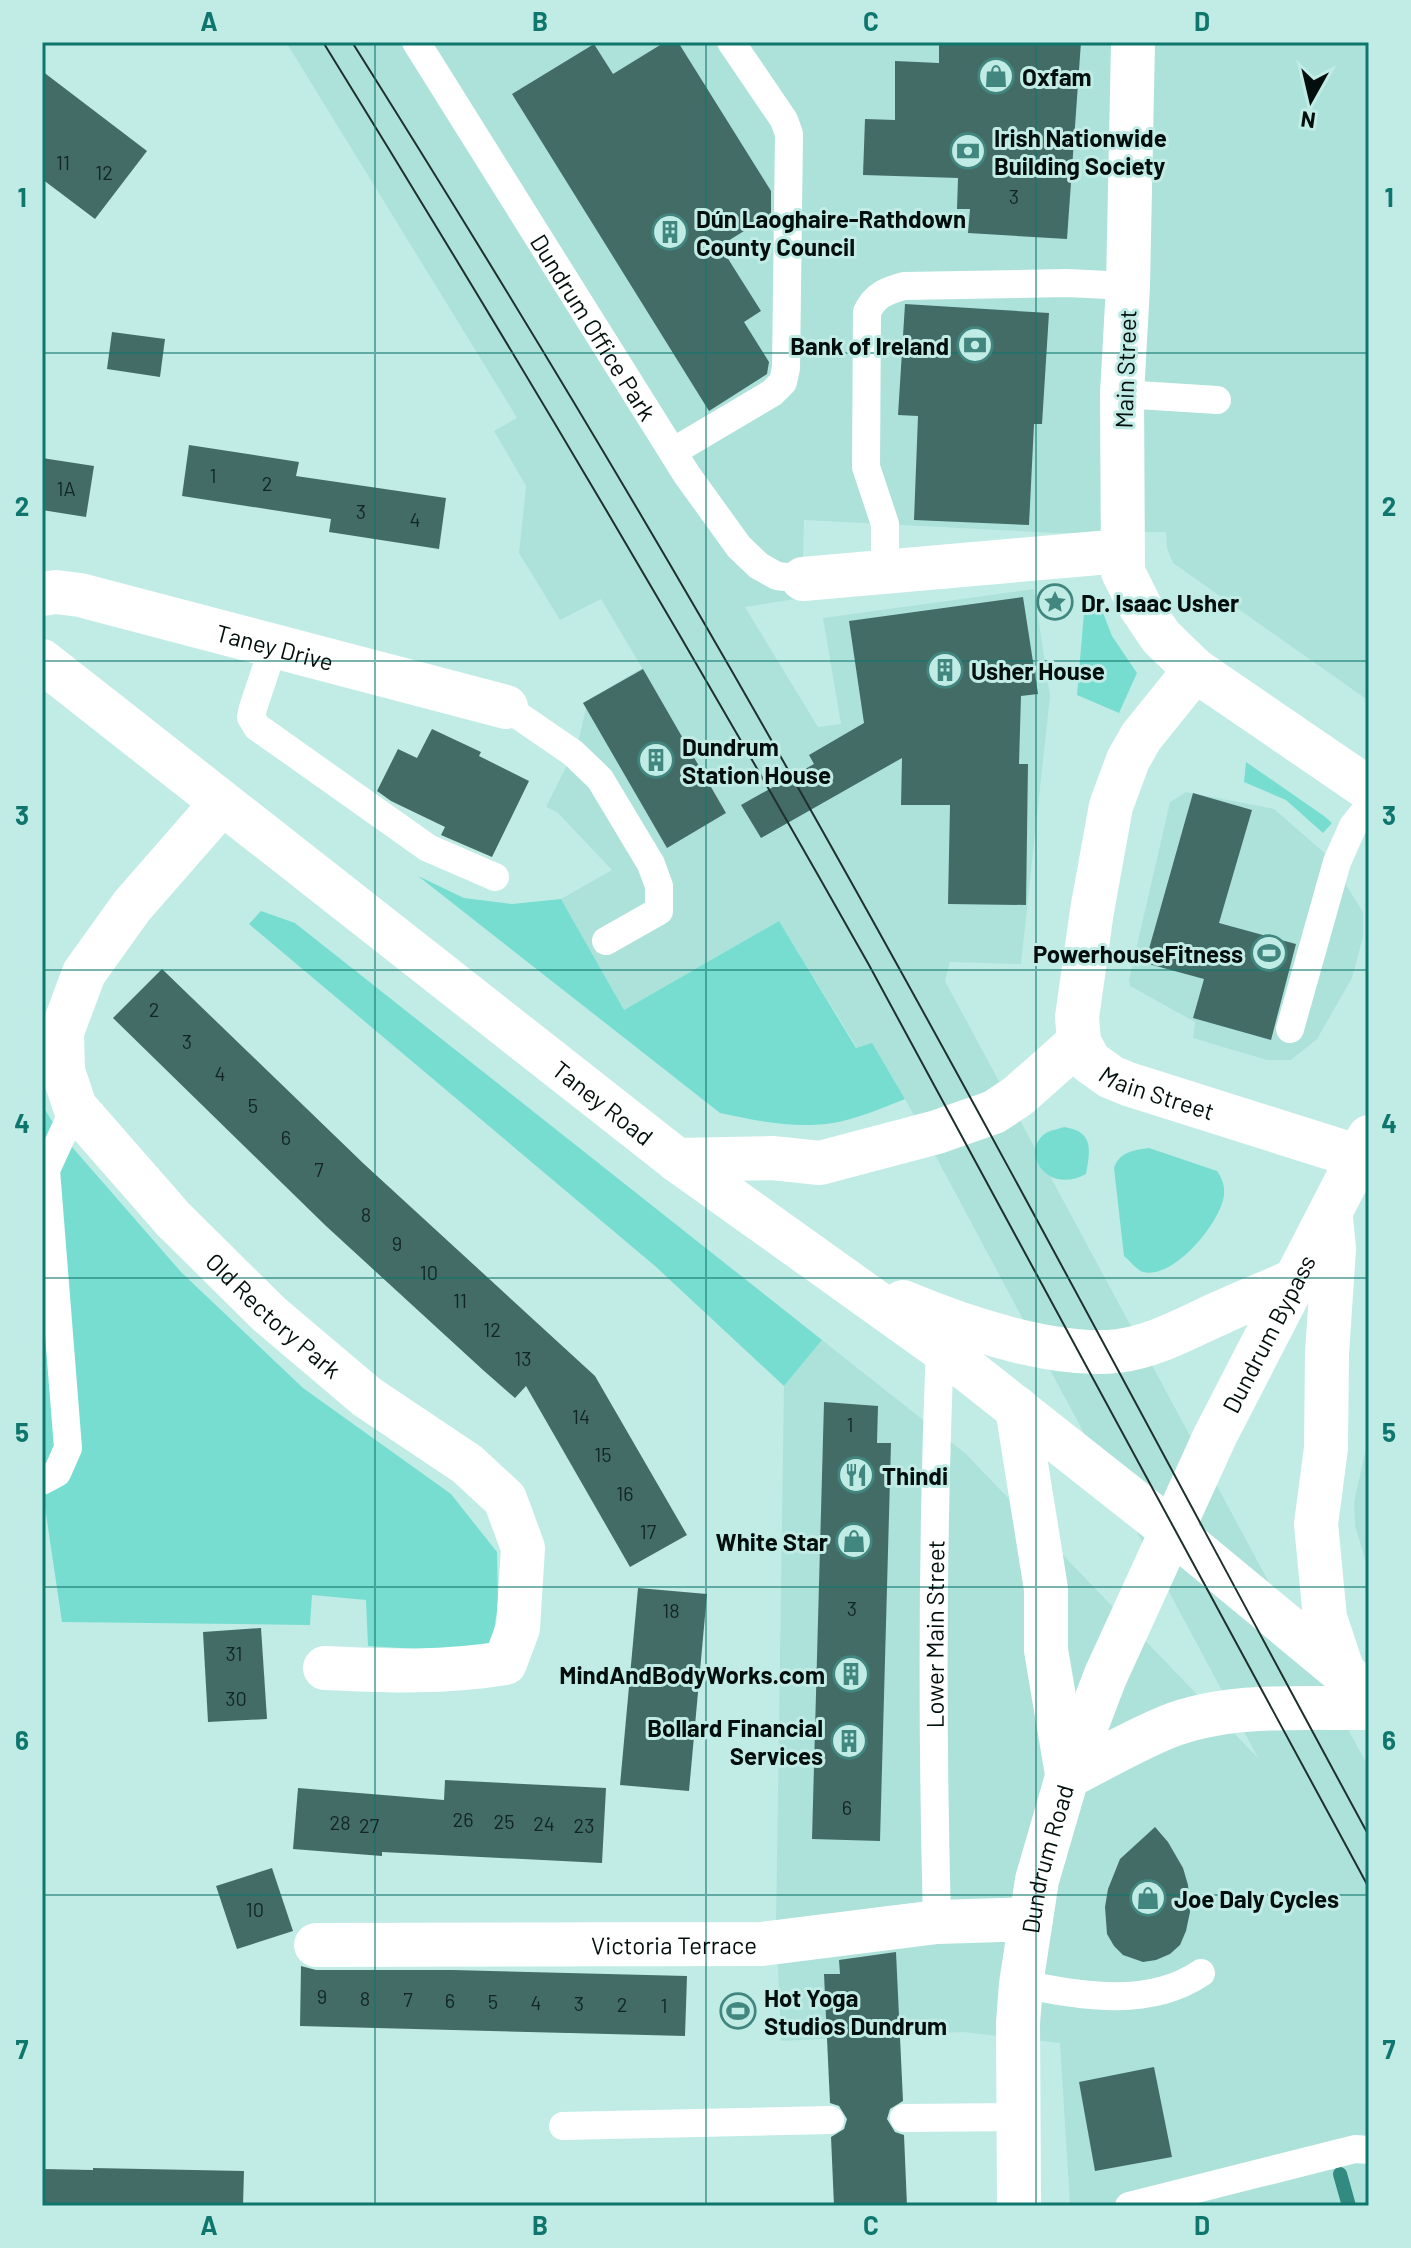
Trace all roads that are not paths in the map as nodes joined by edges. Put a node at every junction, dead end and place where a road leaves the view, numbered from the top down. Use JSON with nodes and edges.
{"nodes":[{"id":1,"x":416,"y":42,"type":"edge"},
{"id":2,"x":731,"y":42,"type":"edge"},
{"id":3,"x":1133,"y":42,"type":"edge"},
{"id":4,"x":1128,"y":286,"type":"junction"},
{"id":5,"x":1122,"y":394,"type":"junction"},
{"id":6,"x":1217,"y":400,"type":"dead end"},
{"id":7,"x":674,"y":451,"type":"junction"},
{"id":8,"x":1121,"y":551,"type":"junction"},
{"id":9,"x":885,"y":574,"type":"junction"},
{"id":10,"x":803,"y":579,"type":"joint"},
{"id":11,"x":42,"y":594,"type":"edge"},
{"id":12,"x":273,"y":648,"type":"junction"},
{"id":13,"x":42,"y":661,"type":"edge"},
{"id":14,"x":1195,"y":670,"type":"junction"},
{"id":15,"x":506,"y":707,"type":"joint"},
{"id":16,"x":1369,"y":789,"type":"edge"},
{"id":17,"x":221,"y":804,"type":"junction"},
{"id":18,"x":1369,"y":806,"type":"edge"},
{"id":19,"x":495,"y":877,"type":"dead end"},
{"id":20,"x":606,"y":941,"type":"dead end"},
{"id":21,"x":1290,"y":1029,"type":"dead end"},
{"id":22,"x":1079,"y":1042,"type":"junction"},
{"id":23,"x":75,"y":1107,"type":"junction"},
{"id":24,"x":1364,"y":1147,"type":"edge"},
{"id":25,"x":677,"y":1160,"type":"junction"},
{"id":26,"x":1330,"y":1212,"type":"junction"},
{"id":27,"x":829,"y":1270,"type":"junction"},
{"id":28,"x":1296,"y":1280,"type":"junction"},
{"id":29,"x":940,"y":1348,"type":"junction"},
{"id":30,"x":1017,"y":1408,"type":"junction"},
{"id":31,"x":42,"y":1481,"type":"edge"},
{"id":32,"x":1173,"y":1532,"type":"junction"},
{"id":33,"x":325,"y":1668,"type":"dead end"},
{"id":34,"x":1361,"y":1692,"type":"edge"},
{"id":35,"x":1067,"y":1777,"type":"junction"},
{"id":36,"x":1031,"y":1919,"type":"junction"},
{"id":37,"x":937,"y":1922,"type":"junction"},
{"id":38,"x":316,"y":1945,"type":"dead end"},
{"id":39,"x":1201,"y":1973,"type":"dead end"},
{"id":40,"x":1021,"y":1984,"type":"junction"},
{"id":41,"x":1020,"y":2117,"type":"junction"},
{"id":42,"x":904,"y":2118,"type":"dead end"},
{"id":43,"x":830,"y":2120,"type":"dead end"},
{"id":44,"x":563,"y":2126,"type":"dead end"},
{"id":45,"x":1369,"y":2150,"type":"edge"},
{"id":46,"x":1019,"y":2206,"type":"edge"},
{"id":47,"x":1129,"y":2206,"type":"edge"}],
"edges":[{"from":1,"to":7,"type":"lane","name":"Dundrum Office Park"},
{"from":2,"to":7,"type":"lane"},
{"from":3,"to":4,"type":"street","name":"Main Street"},
{"from":4,"to":5,"type":"street","name":"Main Street"},
{"from":4,"to":9,"type":"lane"},
{"from":5,"to":6,"type":"lane"},
{"from":5,"to":8,"type":"street","name":"Main Street"},
{"from":7,"to":10,"type":"lane","name":"Dundrum Office Park"},
{"from":8,"to":9,"type":"street"},
{"from":8,"to":14,"type":"street","name":"Main Street"},
{"from":9,"to":10,"type":"street"},
{"from":11,"to":12,"type":"street","name":"Taney Drive"},
{"from":12,"to":15,"type":"street","name":"Taney Drive"},
{"from":12,"to":19,"type":"lane"},
{"from":13,"to":17,"type":"street","name":"Taney Road"},
{"from":14,"to":16,"type":"street","name":"Main Street"},
{"from":14,"to":22,"type":"street","name":"Main Street"},
{"from":15,"to":20,"type":"lane"},
{"from":17,"to":23,"type":"street","name":"Old Rectory Park"},
{"from":17,"to":25,"type":"street","name":"Taney Road"},
{"from":18,"to":21,"type":"lane"},
{"from":22,"to":24,"type":"street","name":"Main Street"},
{"from":22,"to":25,"type":"street"},
{"from":23,"to":31,"type":"lane"},
{"from":23,"to":33,"type":"street","name":"Old Rectory Park"},
{"from":24,"to":26,"type":"street","name":"Dundrum Bypass"},
{"from":25,"to":27,"type":"street","name":"Taney Road"},
{"from":26,"to":28,"type":"street","name":"Dundrum Bypass"},
{"from":26,"to":34,"type":"street"},
{"from":27,"to":28,"type":"street"},
{"from":27,"to":29,"type":"street","name":"Taney Road"},
{"from":28,"to":32,"type":"street","name":"Dundrum Bypass"},
{"from":29,"to":30,"type":"street","name":"Taney Road"},
{"from":29,"to":37,"type":"lane","name":"Lower Main Street"},
{"from":30,"to":32,"type":"street","name":"Taney Road"},
{"from":30,"to":35,"type":"street"},
{"from":32,"to":34,"type":"street","name":"Taney Road"},
{"from":32,"to":35,"type":"street","name":"Dundrum Road"},
{"from":34,"to":35,"type":"street"},
{"from":35,"to":36,"type":"street","name":"Dundrum Road"},
{"from":36,"to":37,"type":"street","name":"Victoria Terrace"},
{"from":36,"to":40,"type":"street","name":"Dundrum Road"},
{"from":37,"to":38,"type":"street","name":"Victoria Terrace"},
{"from":39,"to":40,"type":"lane"},
{"from":40,"to":41,"type":"street","name":"Dundrum Road"},
{"from":41,"to":42,"type":"lane"},
{"from":41,"to":46,"type":"street","name":"Dundrum Road"},
{"from":43,"to":44,"type":"lane"},
{"from":45,"to":47,"type":"lane"}]}
